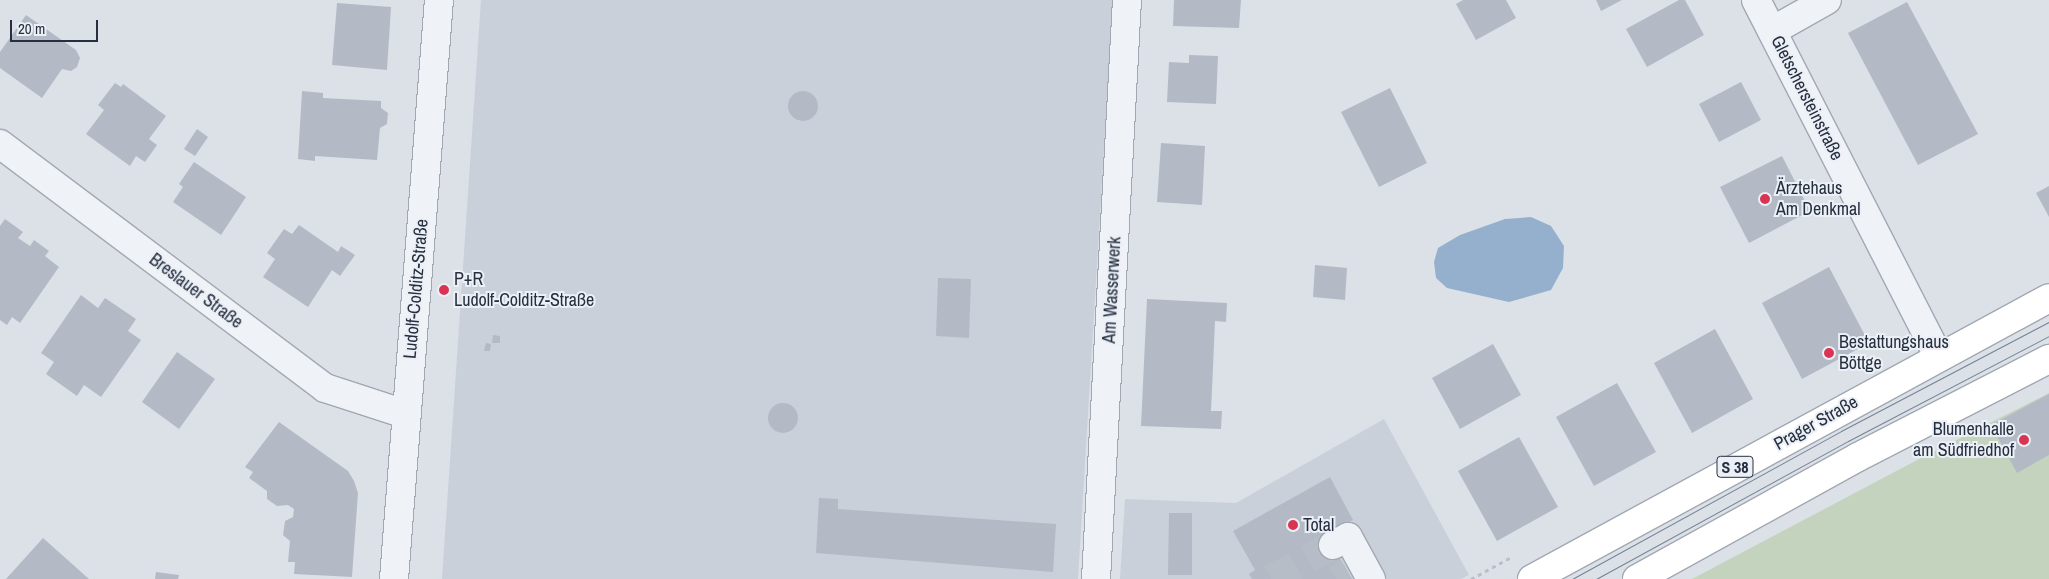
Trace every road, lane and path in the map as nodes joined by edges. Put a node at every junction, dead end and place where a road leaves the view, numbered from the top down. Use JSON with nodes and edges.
{"nodes":[{"id":1,"x":439,"y":0,"type":"edge"},
{"id":2,"x":1127,"y":0,"type":"edge"},
{"id":3,"x":1756,"y":0,"type":"edge"},
{"id":4,"x":1828,"y":0,"type":"edge"},
{"id":5,"x":1772,"y":31,"type":"junction"},
{"id":6,"x":0,"y":144,"type":"edge"},
{"id":7,"x":2049,"y":298,"type":"edge"},
{"id":8,"x":1939,"y":357,"type":"junction"},
{"id":9,"x":2049,"y":359,"type":"edge"},
{"id":10,"x":404,"y":414,"type":"junction"},
{"id":11,"x":1333,"y":545,"type":"tunnel mouth"},
{"id":12,"x":1360,"y":572,"type":"edge"},
{"id":13,"x":394,"y":579,"type":"edge"},
{"id":14,"x":1096,"y":579,"type":"edge"},
{"id":15,"x":1532,"y":579,"type":"edge"},
{"id":16,"x":1637,"y":579,"type":"edge"}],
"edges":[{"from":1,"to":10,"type":"street","name":"Ludolf-Colditz-Straße"},
{"from":2,"to":14,"type":"street","name":"Am Wasserwerk"},
{"from":3,"to":5,"type":"street","name":"Gletschersteinstraße"},
{"from":4,"to":5,"type":"street"},
{"from":5,"to":8,"type":"street","name":"Gletschersteinstraße"},
{"from":6,"to":10,"type":"street","name":"Breslauer Straße"},
{"from":7,"to":8,"type":"main road","name":"Prager Straße","number":"S 38"},
{"from":8,"to":15,"type":"main road","name":"Prager Straße","number":"S 38"},
{"from":9,"to":16,"type":"main road"},
{"from":10,"to":13,"type":"street","name":"Ludolf-Colditz-Straße"},
{"from":11,"to":12,"type":"street"}]}
